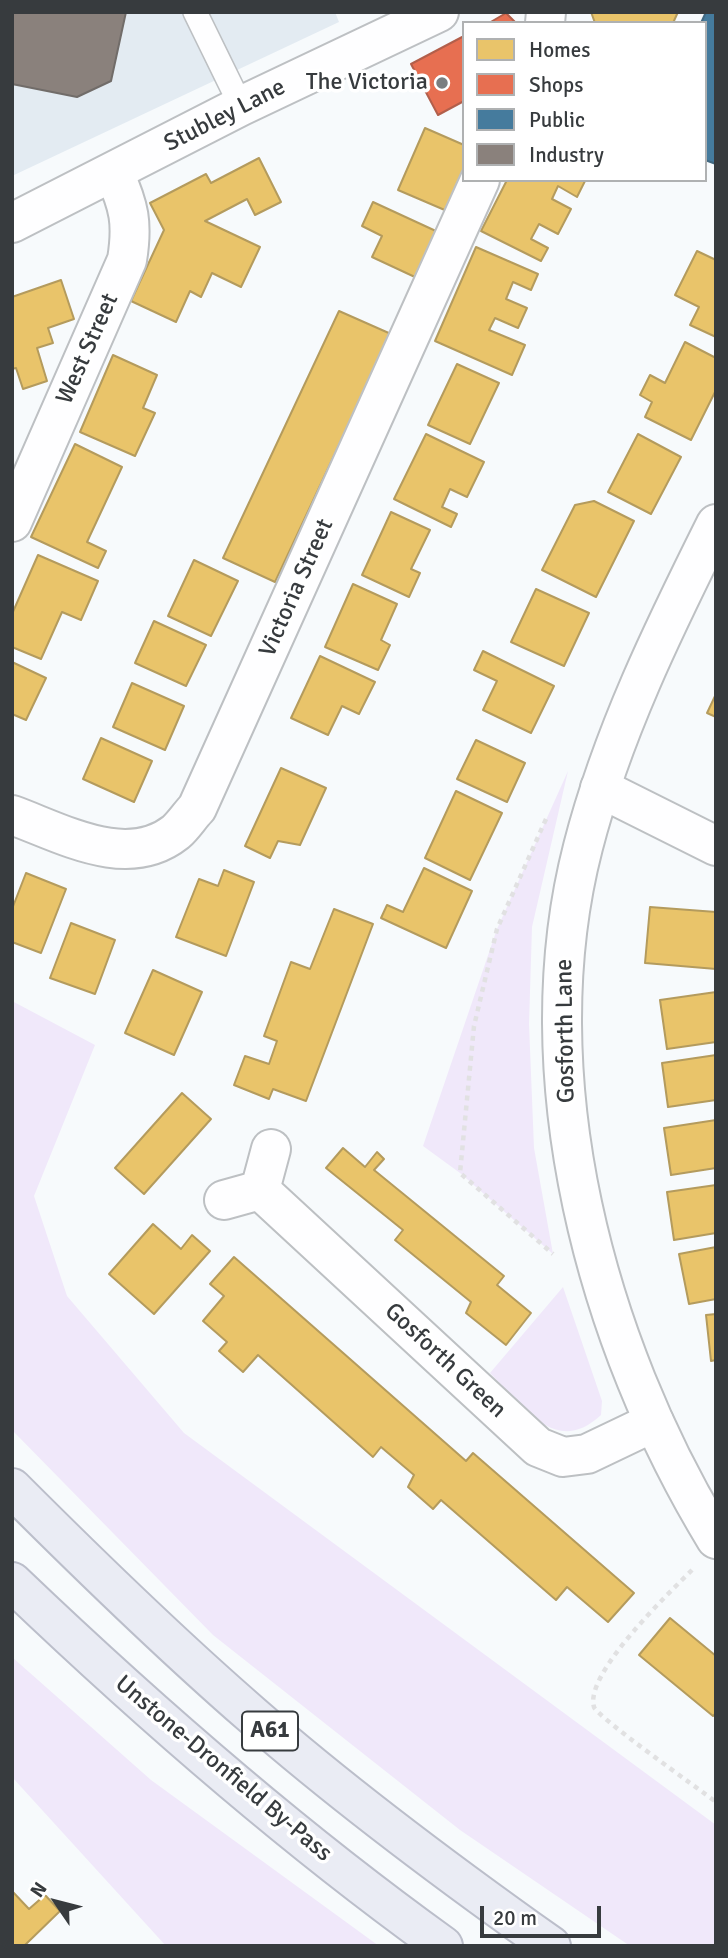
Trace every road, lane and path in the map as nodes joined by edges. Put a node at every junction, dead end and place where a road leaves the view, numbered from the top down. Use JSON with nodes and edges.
{"nodes":[{"id":1,"x":195,"y":12,"type":"edge"},
{"id":2,"x":439,"y":12,"type":"edge"},
{"id":3,"x":241,"y":106,"type":"junction"},
{"id":4,"x":114,"y":173,"type":"junction"},
{"id":5,"x":479,"y":182,"type":"edge"},
{"id":6,"x":12,"y":223,"type":"edge"},
{"id":7,"x":12,"y":522,"type":"edge"},
{"id":8,"x":716,"y":524,"type":"edge"},
{"id":9,"x":600,"y":789,"type":"junction"},
{"id":10,"x":551,"y":808,"type":"dead end"},
{"id":11,"x":12,"y":815,"type":"edge"},
{"id":12,"x":716,"y":846,"type":"edge"},
{"id":13,"x":271,"y":1149,"type":"dead end"},
{"id":14,"x":607,"y":1301,"type":"junction"},
{"id":15,"x":654,"y":1422,"type":"junction"},
{"id":16,"x":12,"y":1488,"type":"edge"},
{"id":17,"x":707,"y":1551,"type":"edge"},
{"id":18,"x":12,"y":1581,"type":"edge"},
{"id":19,"x":716,"y":1802,"type":"edge"},
{"id":20,"x":443,"y":1946,"type":"edge"},
{"id":21,"x":551,"y":1946,"type":"edge"}],
"edges":[{"from":1,"to":3,"type":"lane"},
{"from":2,"to":3,"type":"street","name":"Stubley Lane"},
{"from":3,"to":4,"type":"street","name":"Stubley Lane"},
{"from":4,"to":6,"type":"street","name":"Stubley Lane"},
{"from":4,"to":7,"type":"street","name":"West Street"},
{"from":5,"to":11,"type":"street","name":"Victoria Street"},
{"from":8,"to":9,"type":"street","name":"Gosforth Lane"},
{"from":9,"to":12,"type":"street"},
{"from":9,"to":14,"type":"street","name":"Gosforth Lane"},
{"from":10,"to":14,"type":"path"},
{"from":13,"to":15,"type":"street","name":"Gosforth Green"},
{"from":14,"to":15,"type":"street","name":"Gosforth Lane"},
{"from":15,"to":17,"type":"street","name":"Gosforth Lane"},
{"from":16,"to":21,"type":"highway","number":"A61"},
{"from":17,"to":19,"type":"path"},
{"from":18,"to":20,"type":"highway","name":"Unstone-Dronfield By-Pass","number":"A61"}]}
